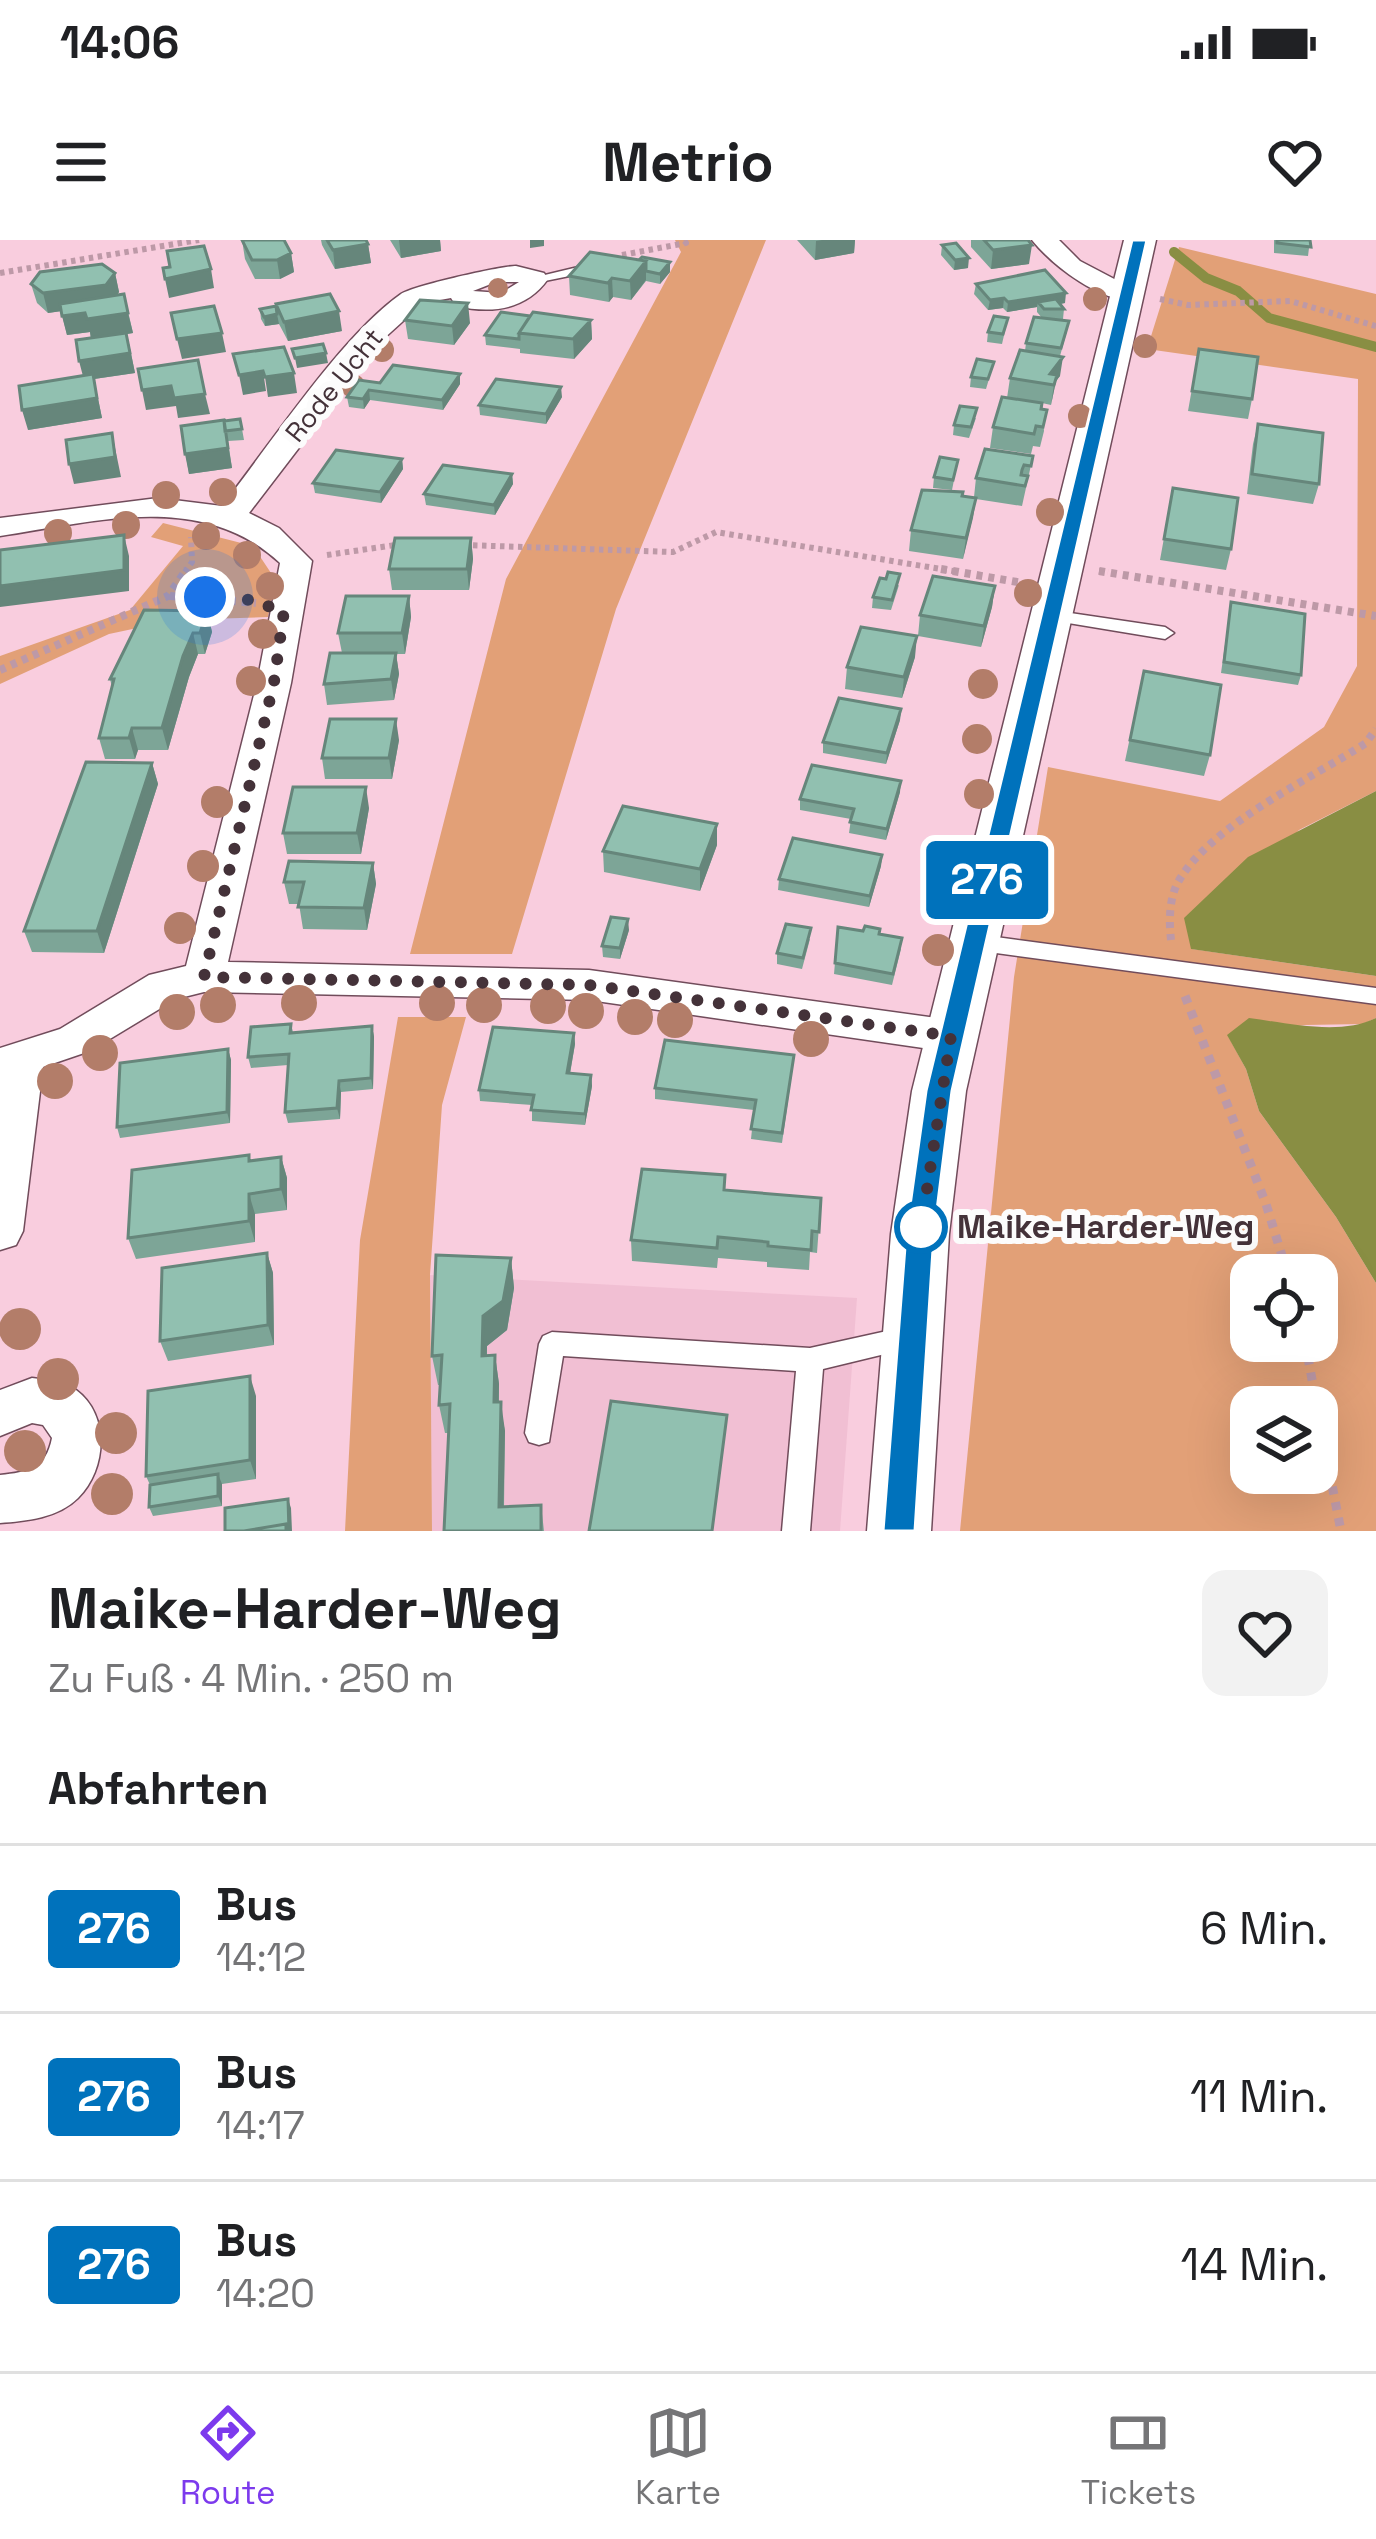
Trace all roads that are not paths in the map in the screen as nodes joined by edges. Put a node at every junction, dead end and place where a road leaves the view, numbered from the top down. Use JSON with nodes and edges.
{"nodes":[{"id":1,"x":1046,"y":240,"type":"edge"},
{"id":2,"x":1140,"y":240,"type":"edge"},
{"id":3,"x":623,"y":267,"type":"edge"},
{"id":4,"x":535,"y":279,"type":"joint"},
{"id":5,"x":1128,"y":293,"type":"junction"},
{"id":6,"x":232,"y":514,"type":"junction"},
{"id":7,"x":0,"y":527,"type":"edge"},
{"id":8,"x":1067,"y":592,"type":"junction"},
{"id":9,"x":1165,"y":633,"type":"dead end"},
{"id":10,"x":973,"y":941,"type":"junction"},
{"id":11,"x":204,"y":977,"type":"junction"},
{"id":12,"x":1370,"y":995,"type":"edge"},
{"id":13,"x":951,"y":1036,"type":"junction"},
{"id":14,"x":11,"y":1063,"type":"edge"},
{"id":15,"x":0,"y":1231,"type":"edge"},
{"id":16,"x":912,"y":1338,"type":"junction"},
{"id":17,"x":810,"y":1360,"type":"junction"},
{"id":18,"x":3,"y":1404,"type":"edge"},
{"id":19,"x":539,"y":1433,"type":"dead end"},
{"id":20,"x":0,"y":1499,"type":"edge"},
{"id":21,"x":796,"y":1531,"type":"edge"},
{"id":22,"x":898,"y":1531,"type":"edge"}],
"edges":[{"from":1,"to":5,"type":"street"},
{"from":2,"to":5,"type":"street"},
{"from":3,"to":4,"type":"lane"},
{"from":4,"to":6,"type":"street","name":"Rode Ucht"},
{"from":5,"to":8,"type":"street"},
{"from":6,"to":7,"type":"street"},
{"from":6,"to":11,"type":"street"},
{"from":8,"to":9,"type":"lane"},
{"from":8,"to":10,"type":"street"},
{"from":10,"to":12,"type":"lane"},
{"from":10,"to":13,"type":"street"},
{"from":11,"to":13,"type":"street"},
{"from":11,"to":14,"type":"street"},
{"from":13,"to":16,"type":"street"},
{"from":14,"to":15,"type":"street"},
{"from":16,"to":17,"type":"lane"},
{"from":16,"to":22,"type":"street"},
{"from":17,"to":19,"type":"lane"},
{"from":17,"to":21,"type":"lane"},
{"from":18,"to":20,"type":"street"}]}
